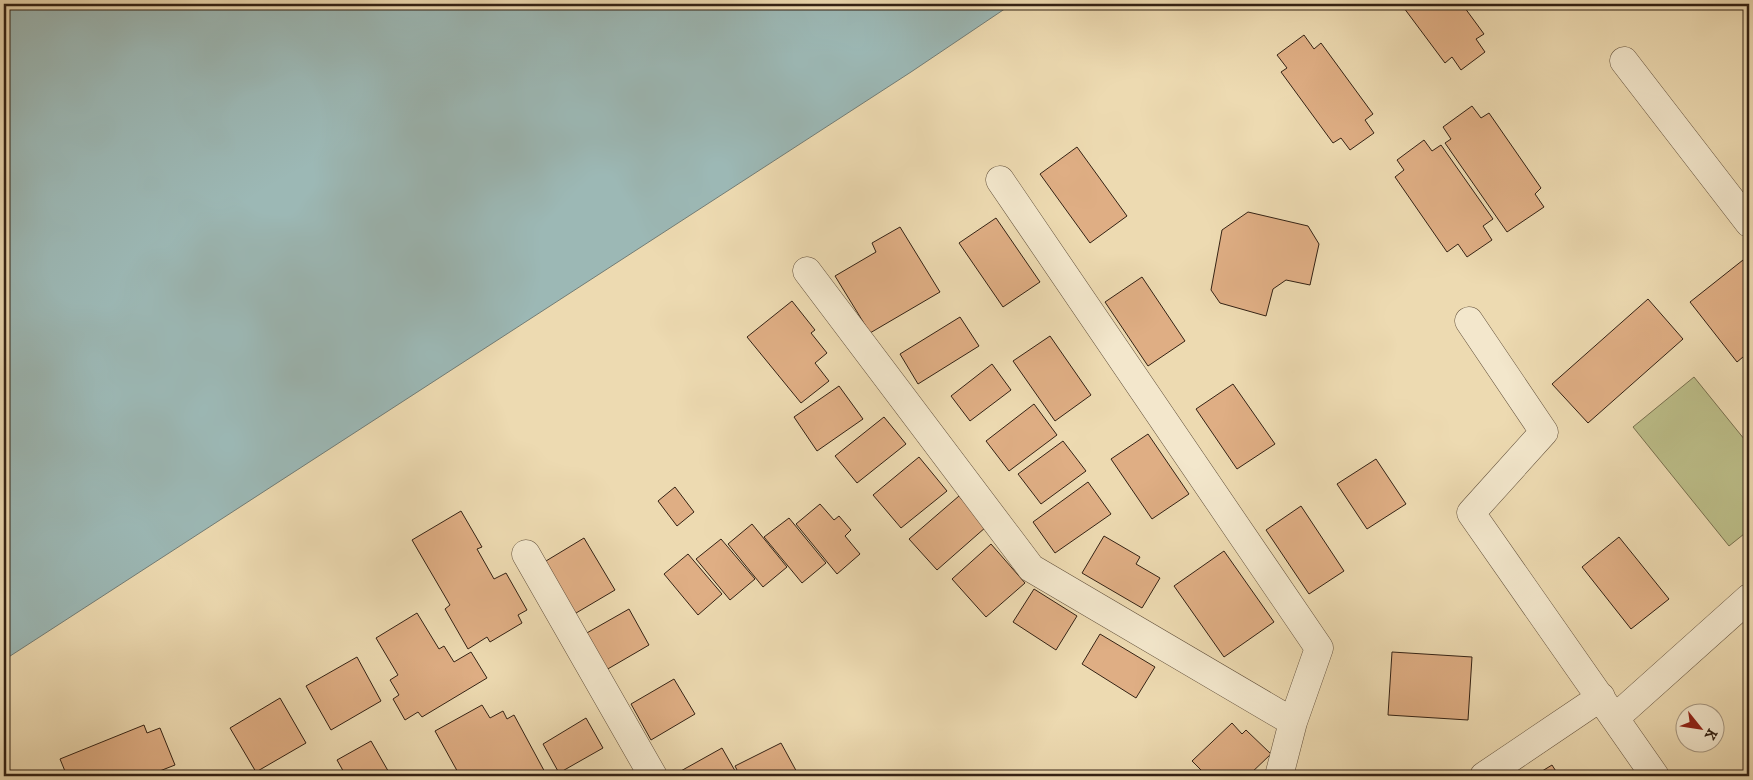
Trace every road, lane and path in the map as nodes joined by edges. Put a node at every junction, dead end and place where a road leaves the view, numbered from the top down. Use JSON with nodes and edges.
{"nodes":[{"id":1,"x":1624,"y":61,"type":"dead end"},
{"id":2,"x":1000,"y":180,"type":"dead end"},
{"id":3,"x":1749,"y":223,"type":"edge"},
{"id":4,"x":807,"y":271,"type":"dead end"},
{"id":5,"x":1468,"y":321,"type":"dead end"},
{"id":6,"x":526,"y":554,"type":"dead end"},
{"id":7,"x":1749,"y":598,"type":"edge"},
{"id":8,"x":1608,"y":708,"type":"junction"},
{"id":9,"x":1293,"y":722,"type":"junction"},
{"id":10,"x":653,"y":776,"type":"edge"},
{"id":11,"x":1279,"y":776,"type":"edge"},
{"id":12,"x":1484,"y":776,"type":"edge"},
{"id":13,"x":1655,"y":776,"type":"edge"}],
"edges":[{"from":1,"to":3,"type":"street"},
{"from":2,"to":9,"type":"street"},
{"from":4,"to":9,"type":"street"},
{"from":5,"to":8,"type":"street"},
{"from":6,"to":10,"type":"street"},
{"from":7,"to":8,"type":"street"},
{"from":8,"to":12,"type":"street"},
{"from":8,"to":13,"type":"street"},
{"from":9,"to":11,"type":"street"}]}
